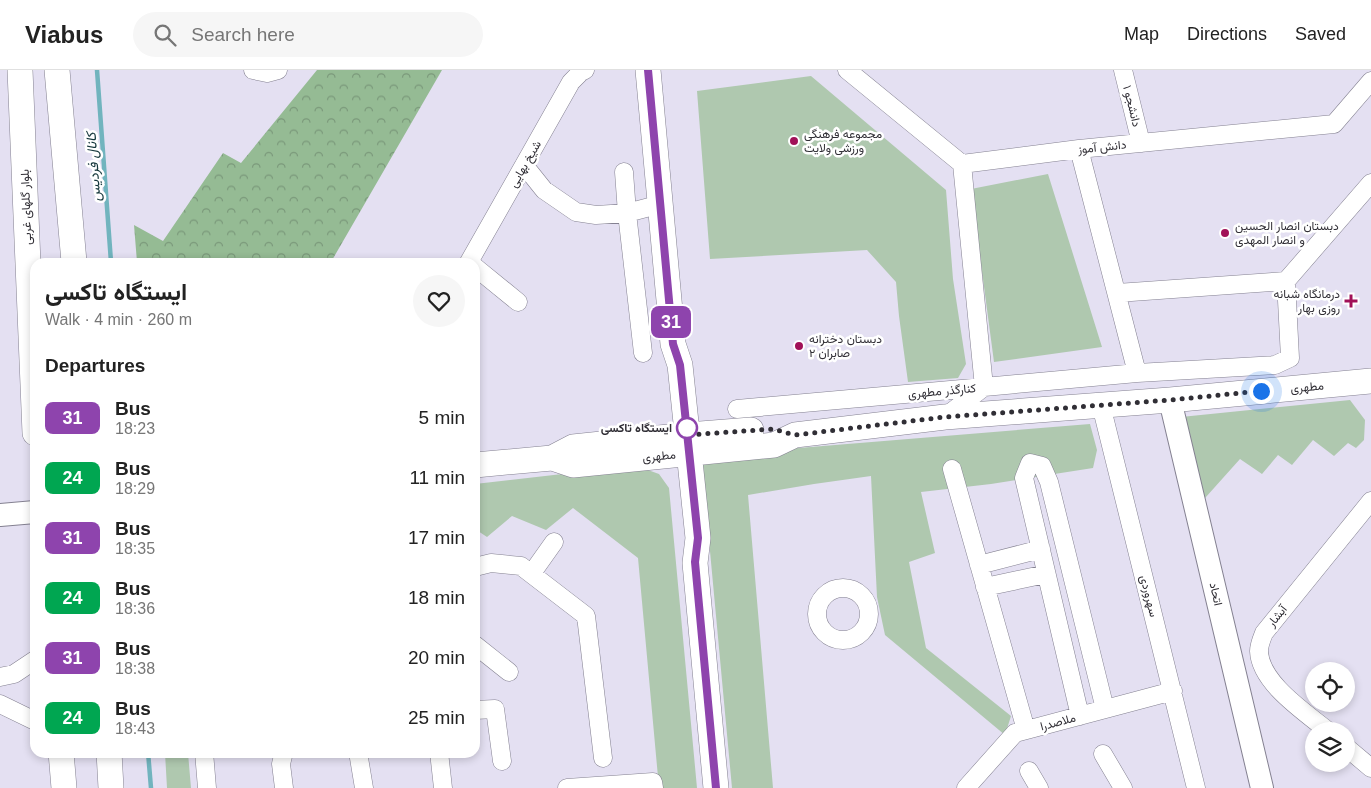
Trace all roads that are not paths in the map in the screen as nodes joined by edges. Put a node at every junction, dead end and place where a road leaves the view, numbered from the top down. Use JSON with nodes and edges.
{"nodes":[{"id":1,"x":20,"y":70,"type":"edge"},
{"id":2,"x":57,"y":70,"type":"edge"},
{"id":3,"x":253,"y":70,"type":"edge"},
{"id":4,"x":278,"y":70,"type":"edge"},
{"id":5,"x":585,"y":70,"type":"edge"},
{"id":6,"x":648,"y":70,"type":"edge"},
{"id":7,"x":847,"y":70,"type":"edge"},
{"id":8,"x":1123,"y":70,"type":"edge"},
{"id":9,"x":1371,"y":81,"type":"edge"},
{"id":10,"x":1141,"y":143,"type":"junction"},
{"id":11,"x":1079,"y":149,"type":"junction"},
{"id":12,"x":962,"y":164,"type":"junction"},
{"id":13,"x":524,"y":165,"type":"junction"},
{"id":14,"x":624,"y":172,"type":"dead end"},
{"id":15,"x":1371,"y":183,"type":"edge"},
{"id":16,"x":661,"y":204,"type":"junction"},
{"id":17,"x":626,"y":213,"type":"junction"},
{"id":18,"x":74,"y":258,"type":"edge"},
{"id":19,"x":471,"y":258,"type":"edge"},
{"id":20,"x":480,"y":271,"type":"edge"},
{"id":21,"x":1286,"y":281,"type":"junction"},
{"id":22,"x":1117,"y":293,"type":"junction"},
{"id":23,"x":518,"y":302,"type":"dead end"},
{"id":24,"x":30,"y":313,"type":"edge"},
{"id":25,"x":643,"y":353,"type":"dead end"},
{"id":26,"x":1137,"y":373,"type":"junction"},
{"id":27,"x":1371,"y":381,"type":"edge"},
{"id":28,"x":984,"y":387,"type":"junction"},
{"id":29,"x":1170,"y":400,"type":"junction"},
{"id":30,"x":1101,"y":405,"type":"junction"},
{"id":31,"x":737,"y":408,"type":"dead end"},
{"id":32,"x":945,"y":417,"type":"junction"},
{"id":33,"x":682,"y":444,"type":"junction"},
{"id":34,"x":480,"y":465,"type":"edge"},
{"id":35,"x":952,"y":469,"type":"dead end"},
{"id":36,"x":1371,"y":501,"type":"edge"},
{"id":37,"x":30,"y":512,"type":"edge"},
{"id":38,"x":0,"y":515,"type":"edge"},
{"id":39,"x":554,"y":542,"type":"dead end"},
{"id":40,"x":1041,"y":549,"type":"junction"},
{"id":41,"x":979,"y":565,"type":"junction"},
{"id":42,"x":480,"y":566,"type":"edge"},
{"id":43,"x":532,"y":573,"type":"junction"},
{"id":44,"x":1046,"y":574,"type":"junction"},
{"id":45,"x":985,"y":587,"type":"junction"},
{"id":46,"x":480,"y":649,"type":"edge"},
{"id":47,"x":30,"y":663,"type":"edge"},
{"id":48,"x":509,"y":672,"type":"dead end"},
{"id":49,"x":0,"y":677,"type":"edge"},
{"id":50,"x":1173,"y":691,"type":"junction"},
{"id":51,"x":0,"y":704,"type":"edge"},
{"id":52,"x":1105,"y":709,"type":"junction"},
{"id":53,"x":480,"y":710,"type":"edge"},
{"id":54,"x":1080,"y":716,"type":"junction"},
{"id":55,"x":30,"y":719,"type":"edge"},
{"id":56,"x":1317,"y":722,"type":"edge"},
{"id":57,"x":1026,"y":730,"type":"junction"},
{"id":58,"x":1102,"y":754,"type":"dead end"},
{"id":59,"x":1355,"y":755,"type":"edge"},
{"id":60,"x":60,"y":758,"type":"edge"},
{"id":61,"x":110,"y":758,"type":"edge"},
{"id":62,"x":205,"y":758,"type":"edge"},
{"id":63,"x":282,"y":758,"type":"edge"},
{"id":64,"x":359,"y":758,"type":"edge"},
{"id":65,"x":439,"y":758,"type":"edge"},
{"id":66,"x":603,"y":758,"type":"dead end"},
{"id":67,"x":502,"y":761,"type":"dead end"},
{"id":68,"x":1371,"y":768,"type":"edge"},
{"id":69,"x":1029,"y":771,"type":"dead end"},
{"id":70,"x":64,"y":788,"type":"edge"},
{"id":71,"x":112,"y":788,"type":"edge"},
{"id":72,"x":208,"y":788,"type":"edge"},
{"id":73,"x":284,"y":788,"type":"edge"},
{"id":74,"x":364,"y":788,"type":"edge"},
{"id":75,"x":443,"y":788,"type":"edge"},
{"id":76,"x":578,"y":788,"type":"edge"},
{"id":77,"x":654,"y":788,"type":"edge"},
{"id":78,"x":716,"y":788,"type":"edge"},
{"id":79,"x":966,"y":788,"type":"edge"},
{"id":80,"x":1039,"y":788,"type":"edge"},
{"id":81,"x":1123,"y":788,"type":"edge"},
{"id":82,"x":1196,"y":788,"type":"edge"},
{"id":83,"x":1262,"y":788,"type":"edge"}],
"edges":[{"from":1,"to":24,"type":"main road","name":"بلوار گلهای غربی"},
{"from":2,"to":18,"type":"main road"},
{"from":3,"to":4,"type":"street"},
{"from":5,"to":13,"type":"street","name":"شیخ بهایی"},
{"from":6,"to":16,"type":"main road"},
{"from":7,"to":12,"type":"street"},
{"from":8,"to":10,"type":"street","name":"دانشجو ۱"},
{"from":9,"to":10,"type":"street","name":"دانش آموز"},
{"from":10,"to":11,"type":"street","name":"دانش آموز"},
{"from":11,"to":12,"type":"street","name":"دانش آموز"},
{"from":11,"to":22,"type":"street"},
{"from":12,"to":28,"type":"street","name":"کنارگذر مطهری"},
{"from":13,"to":17,"type":"street"},
{"from":13,"to":19,"type":"street","name":"شیخ بهایی"},
{"from":14,"to":17,"type":"street"},
{"from":15,"to":21,"type":"street"},
{"from":16,"to":17,"type":"street"},
{"from":16,"to":33,"type":"main road"},
{"from":17,"to":25,"type":"street"},
{"from":20,"to":23,"type":"street"},
{"from":21,"to":22,"type":"street"},
{"from":21,"to":26,"type":"street"},
{"from":22,"to":26,"type":"street"},
{"from":26,"to":28,"type":"street"},
{"from":27,"to":29,"type":"main road","name":"مطهری"},
{"from":28,"to":31,"type":"street","name":"کنارگذر مطهری"},
{"from":28,"to":32,"type":"street"},
{"from":29,"to":30,"type":"main road","name":"مطهری"},
{"from":29,"to":83,"type":"street","name":"اتحاد"},
{"from":30,"to":32,"type":"main road","name":"مطهری"},
{"from":30,"to":50,"type":"street","name":"سهروردی"},
{"from":32,"to":33,"type":"main road","name":"مطهری"},
{"from":33,"to":34,"type":"main road","name":"مطهری"},
{"from":33,"to":78,"type":"main road"},
{"from":35,"to":41,"type":"street"},
{"from":36,"to":56,"type":"street","name":"آبشار"},
{"from":37,"to":38,"type":"street"},
{"from":39,"to":43,"type":"street"},
{"from":40,"to":41,"type":"street"},
{"from":40,"to":44,"type":"street"},
{"from":40,"to":52,"type":"street"},
{"from":41,"to":45,"type":"street"},
{"from":42,"to":43,"type":"street"},
{"from":43,"to":66,"type":"street"},
{"from":44,"to":45,"type":"street"},
{"from":44,"to":54,"type":"street"},
{"from":45,"to":57,"type":"street"},
{"from":46,"to":48,"type":"street"},
{"from":47,"to":49,"type":"street"},
{"from":50,"to":52,"type":"street","name":"ملاصدرا"},
{"from":50,"to":82,"type":"street","name":"سهروردی"},
{"from":51,"to":55,"type":"street"},
{"from":52,"to":54,"type":"street","name":"ملاصدرا"},
{"from":53,"to":67,"type":"street"},
{"from":54,"to":57,"type":"street","name":"ملاصدرا"},
{"from":57,"to":79,"type":"street","name":"ملاصدرا"},
{"from":58,"to":81,"type":"street"},
{"from":59,"to":68,"type":"street"},
{"from":60,"to":70,"type":"main road"},
{"from":61,"to":71,"type":"main road"},
{"from":62,"to":72,"type":"street"},
{"from":63,"to":73,"type":"street"},
{"from":64,"to":74,"type":"street"},
{"from":65,"to":75,"type":"street"},
{"from":69,"to":80,"type":"street"},
{"from":76,"to":77,"type":"street"}]}
